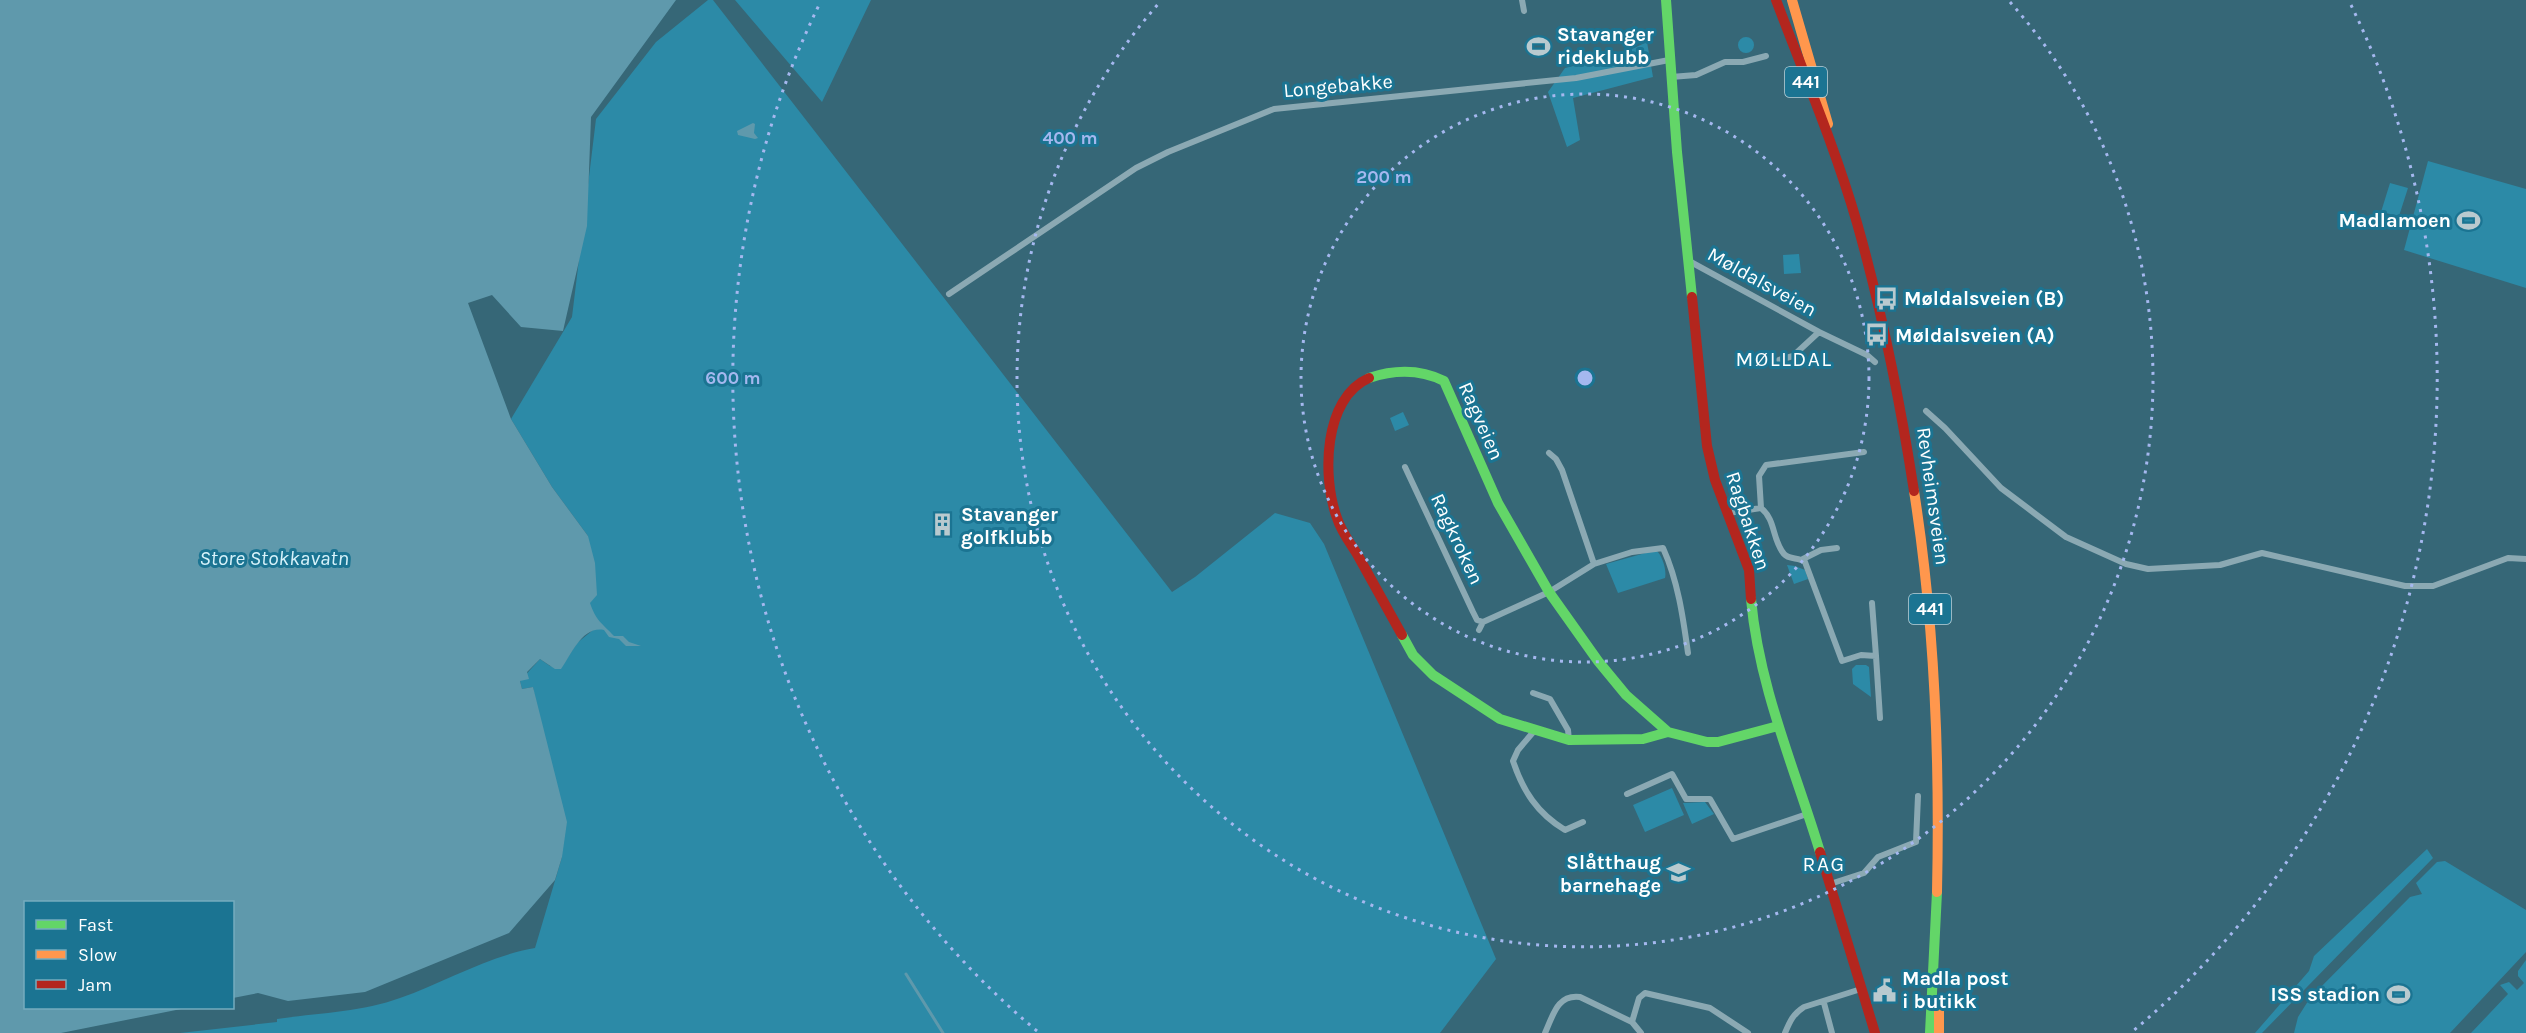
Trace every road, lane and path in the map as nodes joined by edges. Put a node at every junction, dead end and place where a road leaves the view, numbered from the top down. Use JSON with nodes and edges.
{"nodes":[{"id":1,"x":1522,"y":0,"type":"edge"},
{"id":2,"x":1666,"y":0,"type":"edge"},
{"id":3,"x":1776,"y":0,"type":"edge"},
{"id":4,"x":1792,"y":0,"type":"edge"},
{"id":5,"x":1524,"y":11,"type":"dead end"},
{"id":6,"x":1766,"y":56,"type":"dead end"},
{"id":7,"x":1670,"y":60,"type":"junction"},
{"id":8,"x":1671,"y":77,"type":"junction"},
{"id":9,"x":1837,"y":163,"type":"junction"},
{"id":10,"x":1689,"y":261,"type":"junction"},
{"id":11,"x":949,"y":294,"type":"dead end"},
{"id":12,"x":1819,"y":332,"type":"junction"},
{"id":13,"x":1779,"y":360,"type":"dead end"},
{"id":14,"x":1875,"y":362,"type":"dead end"},
{"id":15,"x":1926,"y":411,"type":"dead end"},
{"id":16,"x":1864,"y":452,"type":"dead end"},
{"id":17,"x":1550,"y":453,"type":"dead end"},
{"id":18,"x":1405,"y":467,"type":"dead end"},
{"id":19,"x":1761,"y":507,"type":"junction"},
{"id":20,"x":1728,"y":513,"type":"junction"},
{"id":21,"x":1837,"y":548,"type":"dead end"},
{"id":22,"x":1803,"y":559,"type":"junction"},
{"id":23,"x":2526,"y":559,"type":"edge"},
{"id":24,"x":1594,"y":564,"type":"junction"},
{"id":25,"x":1549,"y":592,"type":"junction"},
{"id":26,"x":1872,"y":603,"type":"dead end"},
{"id":27,"x":1483,"y":622,"type":"junction"},
{"id":28,"x":1479,"y":630,"type":"dead end"},
{"id":29,"x":1688,"y":653,"type":"dead end"},
{"id":30,"x":1876,"y":656,"type":"junction"},
{"id":31,"x":1533,"y":693,"type":"dead end"},
{"id":32,"x":1880,"y":718,"type":"dead end"},
{"id":33,"x":1778,"y":726,"type":"junction"},
{"id":34,"x":1534,"y":730,"type":"junction"},
{"id":35,"x":1668,"y":732,"type":"junction"},
{"id":36,"x":1569,"y":740,"type":"junction"},
{"id":37,"x":1627,"y":794,"type":"dead end"},
{"id":38,"x":1918,"y":796,"type":"dead end"},
{"id":39,"x":1807,"y":814,"type":"junction"},
{"id":40,"x":1583,"y":822,"type":"dead end"},
{"id":41,"x":1830,"y":884,"type":"junction"},
{"id":42,"x":1936,"y":951,"type":"junction"},
{"id":43,"x":1862,"y":989,"type":"junction"},
{"id":44,"x":1824,"y":1003,"type":"junction"},
{"id":45,"x":1632,"y":1022,"type":"junction"},
{"id":46,"x":1638,"y":1032,"type":"edge"},
{"id":47,"x":1545,"y":1033,"type":"edge"},
{"id":48,"x":1748,"y":1033,"type":"edge"},
{"id":49,"x":1785,"y":1033,"type":"edge"},
{"id":50,"x":1833,"y":1033,"type":"edge"},
{"id":51,"x":1875,"y":1033,"type":"edge"},
{"id":52,"x":1930,"y":1033,"type":"edge"},
{"id":53,"x":1939,"y":1033,"type":"edge"}],
"edges":[{"from":1,"to":5,"type":"street"},
{"from":2,"to":7,"type":"street","name":"Ragbakken"},
{"from":3,"to":9,"type":"street","name":"Revheimsveien","number":"441"},
{"from":4,"to":9,"type":"street","name":"Revheimsveien","number":"441"},
{"from":6,"to":8,"type":"street"},
{"from":7,"to":8,"type":"street","name":"Ragbakken"},
{"from":7,"to":11,"type":"street","name":"Longebakke"},
{"from":8,"to":10,"type":"street","name":"Ragbakken"},
{"from":9,"to":42,"type":"street","name":"Revheimsveien","number":"441"},
{"from":10,"to":12,"type":"street","name":"Møldalsveien"},
{"from":10,"to":20,"type":"street","name":"Ragbakken"},
{"from":12,"to":13,"type":"street","name":"Møldalsveien"},
{"from":12,"to":14,"type":"street","name":"Møldalsveien"},
{"from":15,"to":23,"type":"street"},
{"from":16,"to":19,"type":"street"},
{"from":17,"to":24,"type":"street"},
{"from":18,"to":27,"type":"street","name":"Ragkroken"},
{"from":19,"to":20,"type":"street"},
{"from":19,"to":22,"type":"street"},
{"from":20,"to":33,"type":"street","name":"Ragbakken"},
{"from":21,"to":22,"type":"street"},
{"from":22,"to":30,"type":"street"},
{"from":24,"to":25,"type":"street"},
{"from":24,"to":29,"type":"street"},
{"from":25,"to":27,"type":"street"},
{"from":25,"to":34,"type":"street","name":"Ragveien"},
{"from":25,"to":35,"type":"street","name":"Ragveien"},
{"from":26,"to":30,"type":"street"},
{"from":27,"to":28,"type":"street"},
{"from":30,"to":32,"type":"street"},
{"from":31,"to":36,"type":"street"},
{"from":33,"to":35,"type":"street","name":"Ragveien"},
{"from":33,"to":39,"type":"street","name":"Ragbakken"},
{"from":34,"to":36,"type":"street","name":"Ragveien"},
{"from":34,"to":40,"type":"street"},
{"from":35,"to":36,"type":"street","name":"Ragveien"},
{"from":37,"to":39,"type":"street"},
{"from":38,"to":41,"type":"street"},
{"from":39,"to":41,"type":"street","name":"Ragbakken"},
{"from":41,"to":43,"type":"street","name":"Ragbakken"},
{"from":42,"to":52,"type":"street","name":"Revheimsveien","number":"441"},
{"from":42,"to":53,"type":"street","name":"Revheimsveien","number":"441"},
{"from":43,"to":44,"type":"street"},
{"from":43,"to":51,"type":"street","name":"Ragbakken"},
{"from":44,"to":49,"type":"street"},
{"from":44,"to":50,"type":"street"},
{"from":45,"to":46,"type":"street"},
{"from":45,"to":47,"type":"street"},
{"from":45,"to":48,"type":"street"}]}
